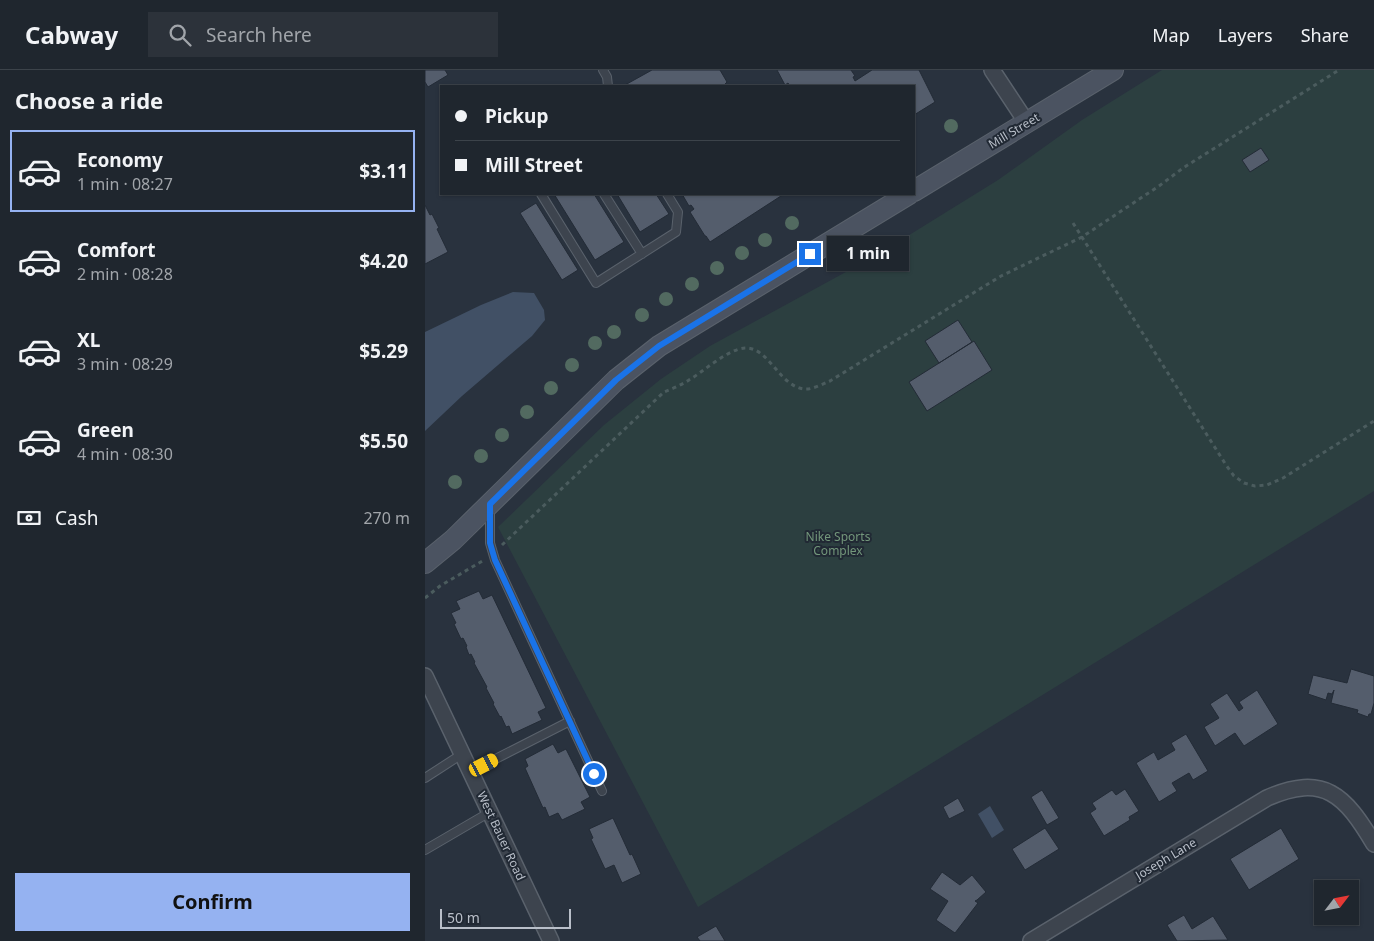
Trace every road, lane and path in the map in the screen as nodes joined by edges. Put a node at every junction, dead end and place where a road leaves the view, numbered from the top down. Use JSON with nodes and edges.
{"nodes":[{"id":1,"x":603,"y":70,"type":"edge"},
{"id":2,"x":993,"y":70,"type":"edge"},
{"id":3,"x":1113,"y":70,"type":"edge"},
{"id":4,"x":1339,"y":70,"type":"edge"},
{"id":5,"x":608,"y":85,"type":"edge"},
{"id":6,"x":1027,"y":123,"type":"junction"},
{"id":7,"x":915,"y":190,"type":"edge"},
{"id":8,"x":542,"y":195,"type":"edge"},
{"id":9,"x":605,"y":195,"type":"edge"},
{"id":10,"x":668,"y":195,"type":"edge"},
{"id":11,"x":907,"y":195,"type":"edge"},
{"id":12,"x":1073,"y":223,"type":"dead end"},
{"id":13,"x":1081,"y":237,"type":"junction"},
{"id":14,"x":642,"y":254,"type":"junction"},
{"id":15,"x":1374,"y":421,"type":"edge"},
{"id":16,"x":490,"y":504,"type":"junction"},
{"id":17,"x":500,"y":547,"type":"dead end"},
{"id":18,"x":487,"y":558,"type":"dead end"},
{"id":19,"x":425,"y":562,"type":"edge"},
{"id":20,"x":425,"y":598,"type":"edge"},
{"id":21,"x":425,"y":676,"type":"edge"},
{"id":22,"x":569,"y":721,"type":"junction"},
{"id":23,"x":462,"y":754,"type":"junction"},
{"id":24,"x":470,"y":772,"type":"junction"},
{"id":25,"x":425,"y":778,"type":"edge"},
{"id":26,"x":602,"y":791,"type":"dead end"},
{"id":27,"x":490,"y":812,"type":"junction"},
{"id":28,"x":1374,"y":844,"type":"edge"},
{"id":29,"x":425,"y":850,"type":"edge"},
{"id":30,"x":551,"y":941,"type":"edge"},
{"id":31,"x":1031,"y":941,"type":"edge"}],
"edges":[{"from":1,"to":5,"type":"lane"},
{"from":2,"to":6,"type":"street"},
{"from":3,"to":6,"type":"main road","name":"Mill Street"},
{"from":4,"to":13,"type":"path"},
{"from":6,"to":7,"type":"main road","name":"Mill Street"},
{"from":8,"to":14,"type":"lane"},
{"from":9,"to":14,"type":"lane"},
{"from":10,"to":14,"type":"lane"},
{"from":11,"to":16,"type":"main road"},
{"from":12,"to":13,"type":"path"},
{"from":13,"to":15,"type":"path"},
{"from":13,"to":17,"type":"path"},
{"from":16,"to":19,"type":"main road"},
{"from":16,"to":22,"type":"lane"},
{"from":18,"to":20,"type":"path"},
{"from":21,"to":23,"type":"street","name":"West Bauer Road"},
{"from":22,"to":24,"type":"lane"},
{"from":22,"to":26,"type":"lane"},
{"from":23,"to":24,"type":"street","name":"West Bauer Road"},
{"from":23,"to":25,"type":"lane"},
{"from":24,"to":27,"type":"street","name":"West Bauer Road"},
{"from":27,"to":29,"type":"lane"},
{"from":27,"to":30,"type":"street","name":"West Bauer Road"},
{"from":28,"to":31,"type":"street","name":"Joseph Lane"}]}
